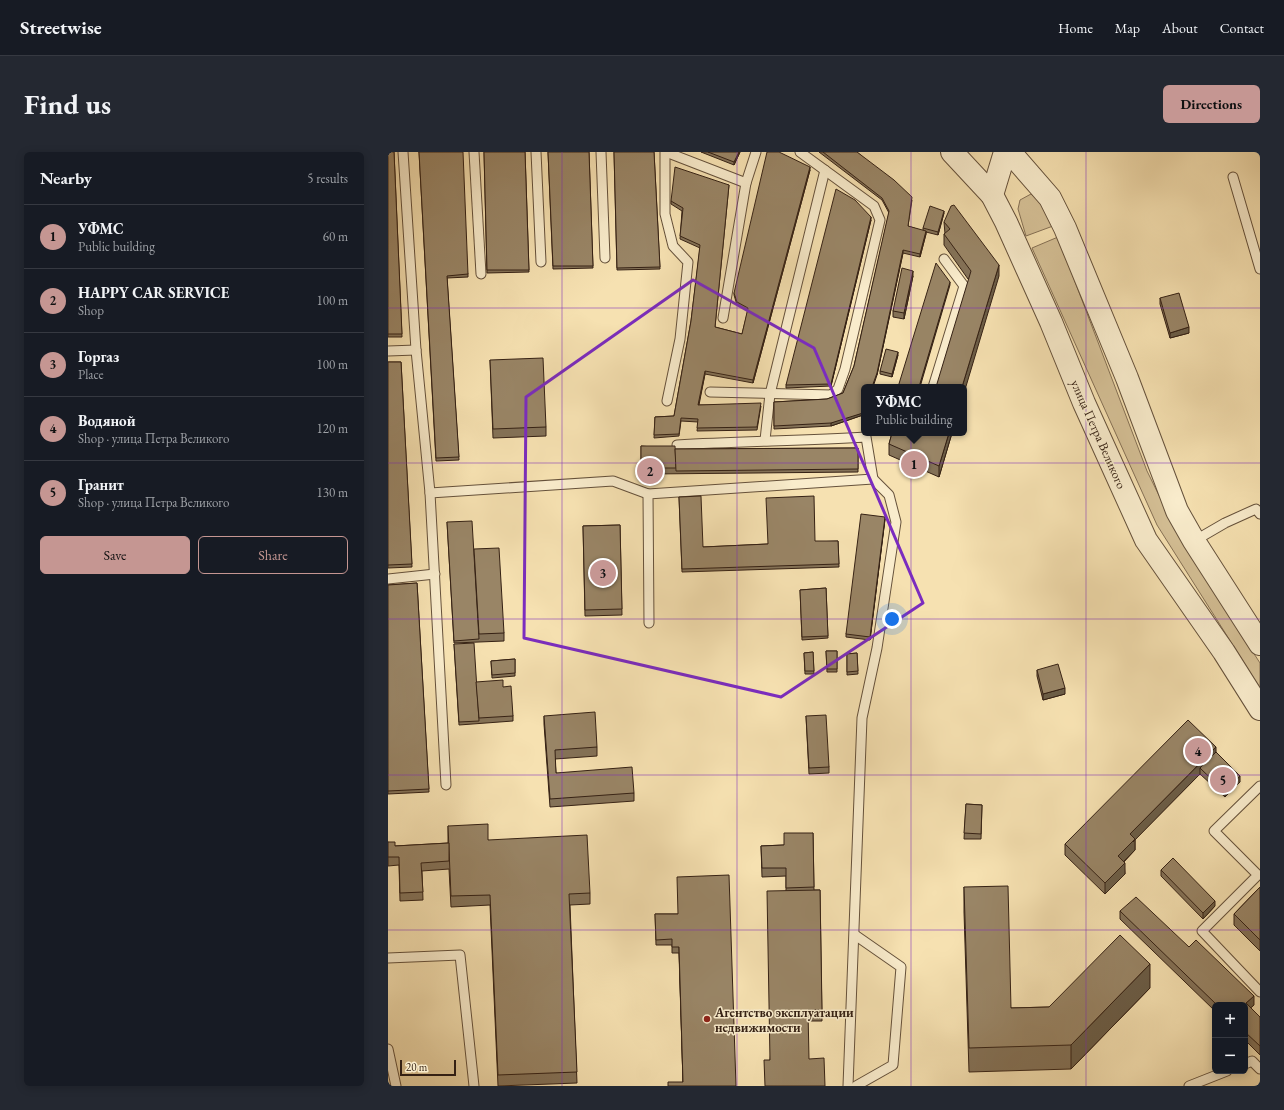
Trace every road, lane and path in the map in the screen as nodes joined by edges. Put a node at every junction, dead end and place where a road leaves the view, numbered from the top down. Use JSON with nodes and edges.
{"nodes":[{"id":1,"x":403,"y":152,"type":"edge"},
{"id":2,"x":474,"y":152,"type":"edge"},
{"id":3,"x":536,"y":152,"type":"edge"},
{"id":4,"x":601,"y":152,"type":"edge"},
{"id":5,"x":666,"y":152,"type":"edge"},
{"id":6,"x":756,"y":152,"type":"edge"},
{"id":7,"x":800,"y":152,"type":"edge"},
{"id":8,"x":952,"y":152,"type":"edge"},
{"id":9,"x":1005,"y":152,"type":"edge"},
{"id":10,"x":1010,"y":152,"type":"edge"},
{"id":11,"x":825,"y":170,"type":"junction"},
{"id":12,"x":1233,"y":177,"type":"dead end"},
{"id":13,"x":746,"y":183,"type":"junction"},
{"id":14,"x":992,"y":195,"type":"junction"},
{"id":15,"x":605,"y":258,"type":"dead end"},
{"id":16,"x":944,"y":259,"type":"dead end"},
{"id":17,"x":541,"y":262,"type":"dead end"},
{"id":18,"x":1260,"y":269,"type":"edge"},
{"id":19,"x":481,"y":274,"type":"dead end"},
{"id":20,"x":723,"y":318,"type":"dead end"},
{"id":21,"x":416,"y":350,"type":"junction"},
{"id":22,"x":388,"y":351,"type":"edge"},
{"id":23,"x":933,"y":384,"type":"edge"},
{"id":24,"x":710,"y":392,"type":"dead end"},
{"id":25,"x":770,"y":394,"type":"junction"},
{"id":26,"x":667,"y":401,"type":"dead end"},
{"id":27,"x":866,"y":437,"type":"joint"},
{"id":28,"x":765,"y":440,"type":"junction"},
{"id":29,"x":677,"y":445,"type":"dead end"},
{"id":30,"x":873,"y":479,"type":"junction"},
{"id":31,"x":430,"y":493,"type":"junction"},
{"id":32,"x":648,"y":494,"type":"junction"},
{"id":33,"x":1259,"y":509,"type":"edge"},
{"id":34,"x":1194,"y":541,"type":"junction"},
{"id":35,"x":435,"y":574,"type":"junction"},
{"id":36,"x":388,"y":579,"type":"edge"},
{"id":37,"x":649,"y":622,"type":"dead end"},
{"id":38,"x":1260,"y":644,"type":"edge"},
{"id":39,"x":1260,"y":709,"type":"edge"},
{"id":40,"x":446,"y":785,"type":"dead end"},
{"id":41,"x":1260,"y":786,"type":"edge"},
{"id":42,"x":855,"y":935,"type":"junction"},
{"id":43,"x":388,"y":958,"type":"edge"},
{"id":44,"x":1260,"y":992,"type":"edge"},
{"id":45,"x":388,"y":1049,"type":"edge"},
{"id":46,"x":1248,"y":1063,"type":"edge"},
{"id":47,"x":1260,"y":1069,"type":"edge"},
{"id":48,"x":1219,"y":1074,"type":"edge"},
{"id":49,"x":396,"y":1086,"type":"edge"},
{"id":50,"x":474,"y":1086,"type":"edge"},
{"id":51,"x":848,"y":1086,"type":"edge"},
{"id":52,"x":856,"y":1086,"type":"edge"},
{"id":53,"x":1189,"y":1086,"type":"edge"}],
"edges":[{"from":1,"to":21,"type":"lane"},
{"from":2,"to":19,"type":"lane"},
{"from":3,"to":17,"type":"lane"},
{"from":4,"to":15,"type":"lane"},
{"from":5,"to":13,"type":"lane"},
{"from":5,"to":26,"type":"lane"},
{"from":6,"to":13,"type":"lane"},
{"from":7,"to":11,"type":"lane"},
{"from":8,"to":14,"type":"street","name":"улица Петра Великого"},
{"from":9,"to":14,"type":"street"},
{"from":10,"to":34,"type":"street"},
{"from":11,"to":25,"type":"lane"},
{"from":11,"to":25,"type":"lane"},
{"from":12,"to":18,"type":"lane"},
{"from":13,"to":20,"type":"lane"},
{"from":14,"to":39,"type":"street","name":"улица Петра Великого"},
{"from":16,"to":23,"type":"lane"},
{"from":21,"to":22,"type":"lane"},
{"from":21,"to":31,"type":"lane"},
{"from":24,"to":25,"type":"lane"},
{"from":25,"to":28,"type":"lane"},
{"from":27,"to":28,"type":"lane"},
{"from":27,"to":30,"type":"lane"},
{"from":28,"to":29,"type":"lane"},
{"from":30,"to":32,"type":"lane"},
{"from":30,"to":42,"type":"lane"},
{"from":31,"to":32,"type":"lane"},
{"from":31,"to":35,"type":"lane"},
{"from":32,"to":37,"type":"lane"},
{"from":33,"to":34,"type":"lane"},
{"from":34,"to":38,"type":"street"},
{"from":35,"to":36,"type":"lane"},
{"from":35,"to":40,"type":"lane"},
{"from":41,"to":44,"type":"lane"},
{"from":42,"to":51,"type":"lane"},
{"from":42,"to":52,"type":"lane"},
{"from":43,"to":50,"type":"lane"},
{"from":45,"to":49,"type":"lane"},
{"from":46,"to":47,"type":"lane"},
{"from":48,"to":53,"type":"lane"}]}
